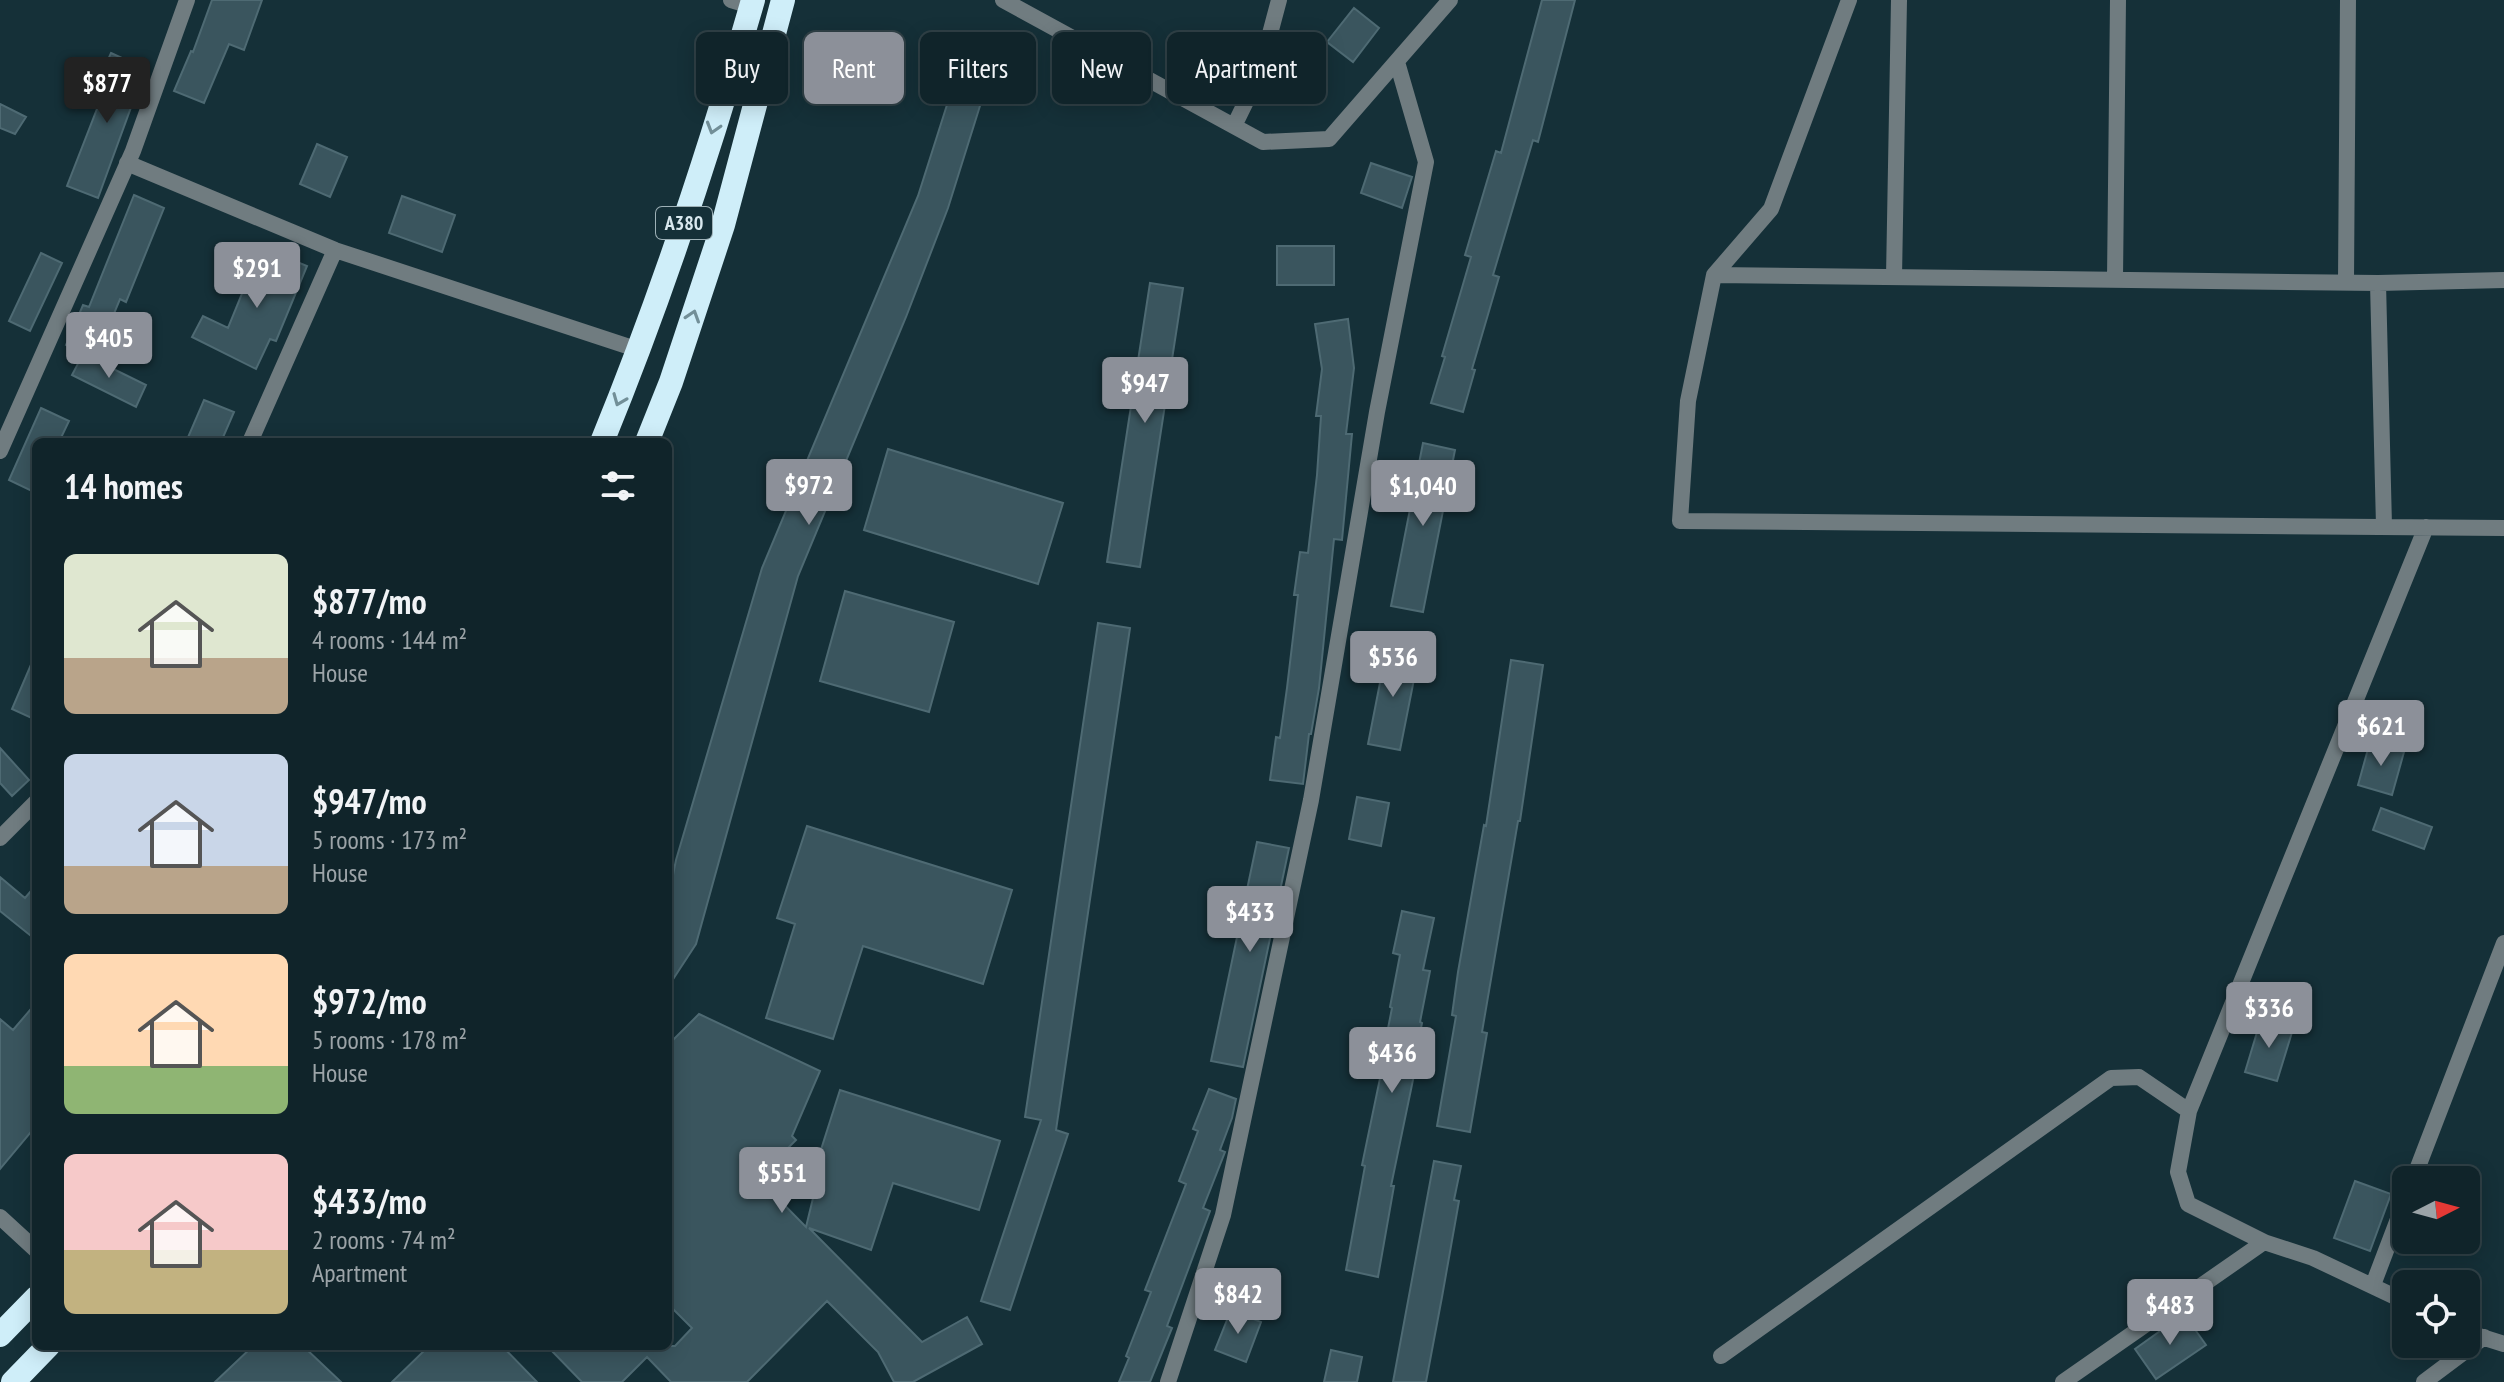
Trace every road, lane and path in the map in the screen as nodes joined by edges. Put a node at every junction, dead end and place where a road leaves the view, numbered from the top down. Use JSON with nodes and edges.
{"nodes":[{"id":1,"x":187,"y":0,"type":"edge"},
{"id":2,"x":783,"y":0,"type":"edge"},
{"id":3,"x":1003,"y":0,"type":"edge"},
{"id":4,"x":1279,"y":0,"type":"edge"},
{"id":5,"x":1450,"y":0,"type":"edge"},
{"id":6,"x":1849,"y":0,"type":"edge"},
{"id":7,"x":1899,"y":0,"type":"edge"},
{"id":8,"x":2118,"y":0,"type":"edge"},
{"id":9,"x":2348,"y":0,"type":"edge"},
{"id":10,"x":745,"y":2,"type":"edge"},
{"id":11,"x":1397,"y":62,"type":"junction"},
{"id":12,"x":1234,"y":126,"type":"junction"},
{"id":13,"x":127,"y":163,"type":"junction"},
{"id":14,"x":335,"y":250,"type":"junction"},
{"id":15,"x":1714,"y":275,"type":"junction"},
{"id":16,"x":1894,"y":277,"type":"junction"},
{"id":17,"x":2115,"y":279,"type":"junction"},
{"id":18,"x":2504,"y":280,"type":"edge"},
{"id":19,"x":2346,"y":281,"type":"junction"},
{"id":20,"x":2378,"y":283,"type":"junction"},
{"id":21,"x":636,"y":358,"type":"junction"},
{"id":22,"x":671,"y":382,"type":"junction"},
{"id":23,"x":252,"y":438,"type":"edge"},
{"id":24,"x":604,"y":438,"type":"edge"},
{"id":25,"x":649,"y":438,"type":"edge"},
{"id":26,"x":0,"y":451,"type":"edge"},
{"id":27,"x":2384,"y":526,"type":"junction"},
{"id":28,"x":2426,"y":527,"type":"junction"},
{"id":29,"x":2504,"y":528,"type":"edge"},
{"id":30,"x":32,"y":806,"type":"edge"},
{"id":31,"x":0,"y":838,"type":"edge"},
{"id":32,"x":2504,"y":943,"type":"edge"},
{"id":33,"x":2189,"y":1111,"type":"junction"},
{"id":34,"x":2418,"y":1166,"type":"edge"},
{"id":35,"x":0,"y":1217,"type":"edge"},
{"id":36,"x":2392,"y":1235,"type":"edge"},
{"id":37,"x":2264,"y":1242,"type":"junction"},
{"id":38,"x":32,"y":1246,"type":"edge"},
{"id":39,"x":2373,"y":1285,"type":"junction"},
{"id":40,"x":2392,"y":1295,"type":"edge"},
{"id":41,"x":32,"y":1302,"type":"edge"},
{"id":42,"x":0,"y":1335,"type":"edge"},
{"id":43,"x":2480,"y":1336,"type":"edge"},
{"id":44,"x":2484,"y":1337,"type":"junction"},
{"id":45,"x":2504,"y":1344,"type":"edge"},
{"id":46,"x":44,"y":1350,"type":"edge"},
{"id":47,"x":1721,"y":1356,"type":"dead end"},
{"id":48,"x":13,"y":1382,"type":"edge"},
{"id":49,"x":1168,"y":1382,"type":"edge"},
{"id":50,"x":2063,"y":1382,"type":"edge"},
{"id":51,"x":2424,"y":1382,"type":"edge"}],
"edges":[{"from":1,"to":13,"type":"street"},
{"from":22,"to":2,"type":"highway","number":"A380","one_way":true},
{"from":3,"to":12,"type":"street"},
{"from":4,"to":12,"type":"street"},
{"from":5,"to":11,"type":"street"},
{"from":6,"to":15,"type":"street"},
{"from":7,"to":16,"type":"street"},
{"from":8,"to":17,"type":"street"},
{"from":9,"to":19,"type":"street"},
{"from":10,"to":21,"type":"highway","number":"A380","one_way":true},
{"from":11,"to":12,"type":"street"},
{"from":11,"to":49,"type":"street"},
{"from":13,"to":14,"type":"street"},
{"from":13,"to":26,"type":"street"},
{"from":14,"to":21,"type":"street"},
{"from":14,"to":23,"type":"street"},
{"from":15,"to":16,"type":"street"},
{"from":15,"to":27,"type":"street"},
{"from":16,"to":17,"type":"street"},
{"from":17,"to":19,"type":"street"},
{"from":18,"to":20,"type":"street"},
{"from":19,"to":20,"type":"street"},
{"from":20,"to":27,"type":"street"},
{"from":21,"to":22,"type":"highway"},
{"from":21,"to":24,"type":"highway","number":"A380","one_way":true},
{"from":22,"to":25,"type":"highway","number":"A380"},
{"from":27,"to":28,"type":"street"},
{"from":28,"to":29,"type":"street"},
{"from":28,"to":33,"type":"street"},
{"from":30,"to":31,"type":"street"},
{"from":32,"to":34,"type":"street"},
{"from":33,"to":37,"type":"street"},
{"from":33,"to":47,"type":"street"},
{"from":35,"to":38,"type":"street"},
{"from":36,"to":39,"type":"street"},
{"from":37,"to":39,"type":"street"},
{"from":37,"to":50,"type":"street"},
{"from":39,"to":40,"type":"street"},
{"from":41,"to":42,"type":"highway"},
{"from":43,"to":44,"type":"street"},
{"from":44,"to":45,"type":"street"},
{"from":44,"to":51,"type":"street"},
{"from":46,"to":48,"type":"highway"}]}
